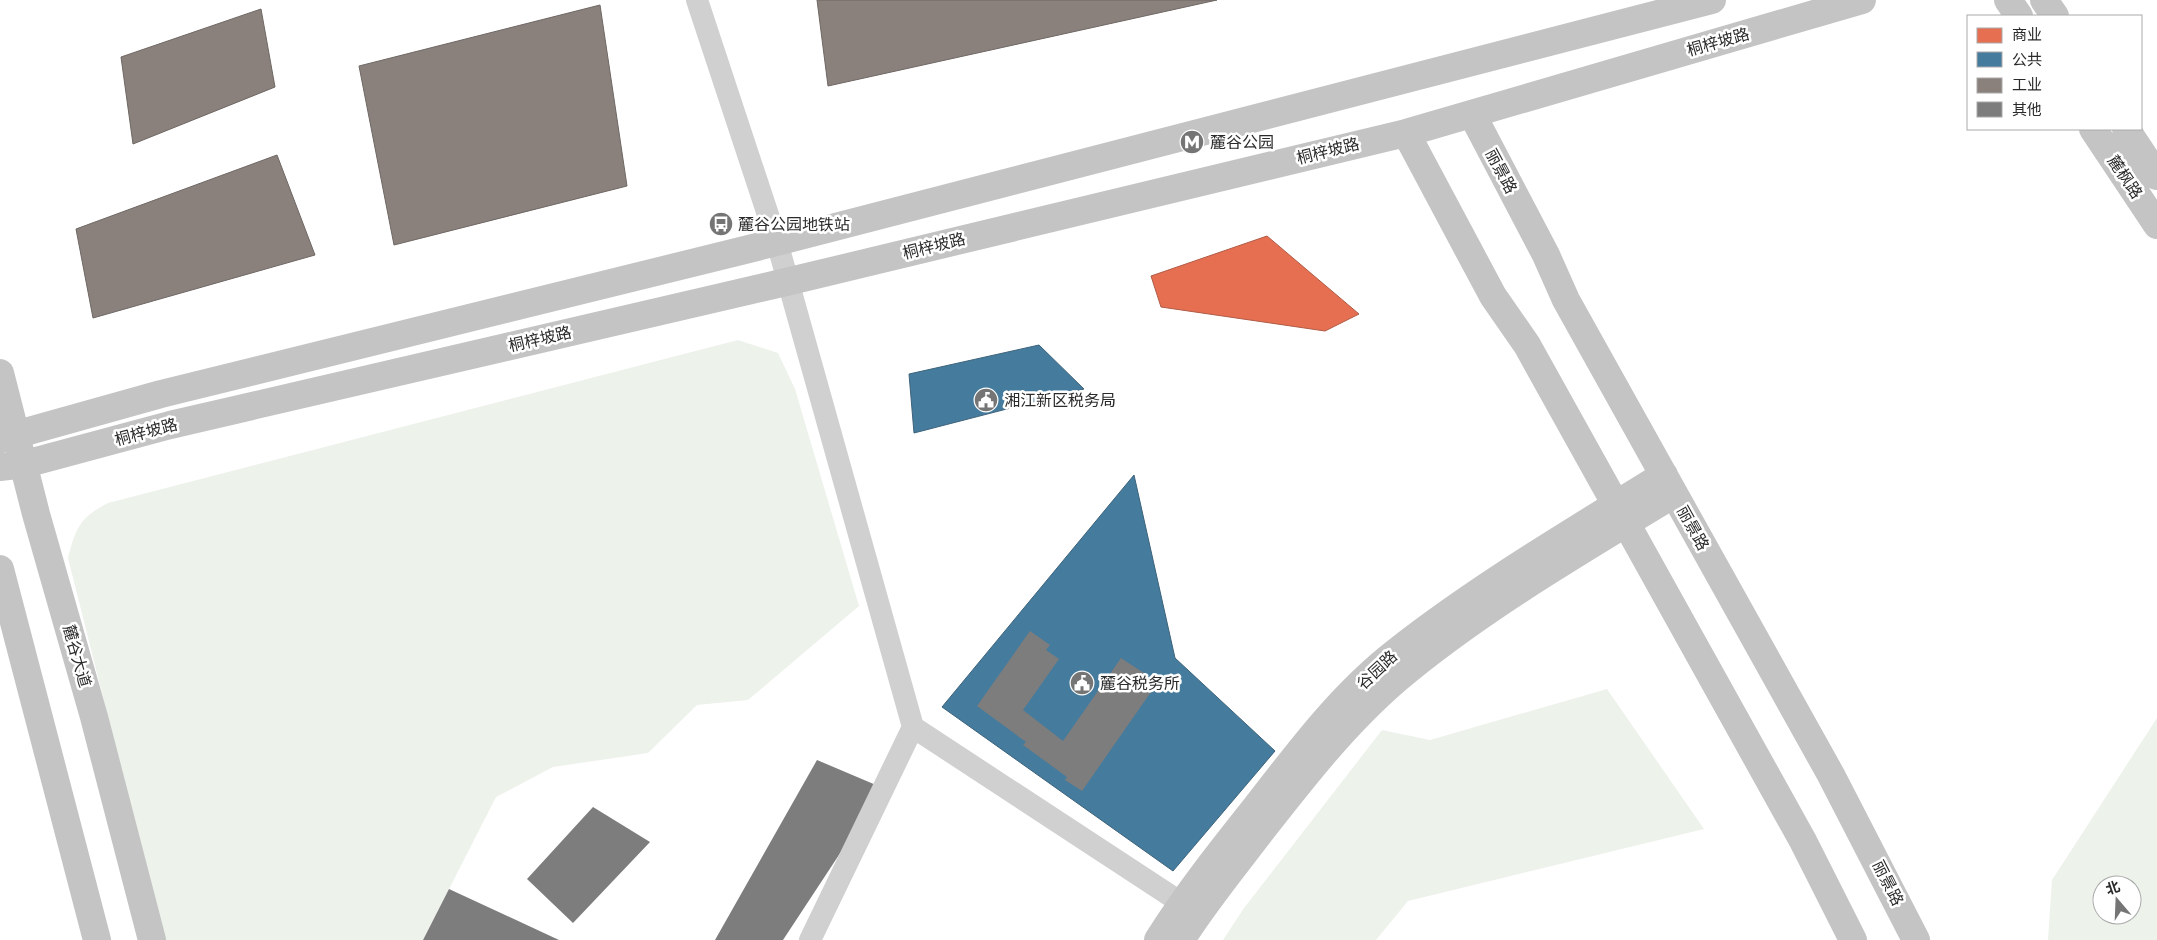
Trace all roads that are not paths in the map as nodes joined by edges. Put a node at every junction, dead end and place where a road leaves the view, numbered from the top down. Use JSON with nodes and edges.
{"nodes":[{"id":1,"x":697,"y":0,"type":"edge"},
{"id":2,"x":1712,"y":0,"type":"edge"},
{"id":3,"x":1862,"y":0,"type":"edge"},
{"id":4,"x":2008,"y":0,"type":"edge"},
{"id":5,"x":2044,"y":0,"type":"edge"},
{"id":6,"x":2018,"y":15,"type":"edge"},
{"id":7,"x":2054,"y":15,"type":"edge"},
{"id":8,"x":1472,"y":114,"type":"junction"},
{"id":9,"x":2094,"y":130,"type":"edge"},
{"id":10,"x":2127,"y":130,"type":"edge"},
{"id":11,"x":1406,"y":132,"type":"junction"},
{"id":12,"x":2157,"y":176,"type":"edge"},
{"id":13,"x":2157,"y":225,"type":"edge"},
{"id":14,"x":777,"y":242,"type":"junction"},
{"id":15,"x":786,"y":282,"type":"junction"},
{"id":16,"x":0,"y":373,"type":"edge"},
{"id":17,"x":8,"y":437,"type":"edge"},
{"id":18,"x":12,"y":465,"type":"edge"},
{"id":19,"x":1669,"y":485,"type":"junction"},
{"id":20,"x":1621,"y":514,"type":"junction"},
{"id":21,"x":0,"y":569,"type":"edge"},
{"id":22,"x":912,"y":727,"type":"junction"},
{"id":23,"x":1183,"y":904,"type":"junction"},
{"id":24,"x":97,"y":940,"type":"edge"},
{"id":25,"x":152,"y":940,"type":"edge"},
{"id":26,"x":810,"y":940,"type":"edge"},
{"id":27,"x":1158,"y":940,"type":"edge"},
{"id":28,"x":1181,"y":940,"type":"edge"},
{"id":29,"x":1854,"y":940,"type":"edge"},
{"id":30,"x":1916,"y":940,"type":"edge"}],
"edges":[{"from":1,"to":14,"type":"street"},
{"from":2,"to":14,"type":"main road","name":"桐梓坡路"},
{"from":3,"to":8,"type":"main road","name":"桐梓坡路"},
{"from":4,"to":6,"type":"main road"},
{"from":5,"to":7,"type":"main road"},
{"from":8,"to":11,"type":"main road","name":"桐梓坡路"},
{"from":8,"to":19,"type":"main road","name":"丽景路"},
{"from":9,"to":13,"type":"main road","name":"麓枫路"},
{"from":10,"to":12,"type":"main road"},
{"from":11,"to":15,"type":"main road","name":"桐梓坡路"},
{"from":11,"to":20,"type":"main road"},
{"from":14,"to":15,"type":"street"},
{"from":14,"to":17,"type":"main road","name":"桐梓坡路"},
{"from":15,"to":18,"type":"main road","name":"桐梓坡路"},
{"from":15,"to":22,"type":"street"},
{"from":16,"to":17,"type":"main road","name":"麓谷大道"},
{"from":17,"to":18,"type":"main road","name":"麓谷大道"},
{"from":18,"to":25,"type":"main road","name":"麓谷大道"},
{"from":19,"to":20,"type":"main road","name":"谷园路"},
{"from":19,"to":30,"type":"main road","name":"丽景路"},
{"from":20,"to":23,"type":"main road","name":"谷园路"},
{"from":20,"to":28,"type":"main road","name":"谷园路"},
{"from":20,"to":29,"type":"main road"},
{"from":21,"to":24,"type":"main road"},
{"from":22,"to":23,"type":"street"},
{"from":22,"to":26,"type":"street"},
{"from":23,"to":27,"type":"main road","name":"谷园路"}]}
